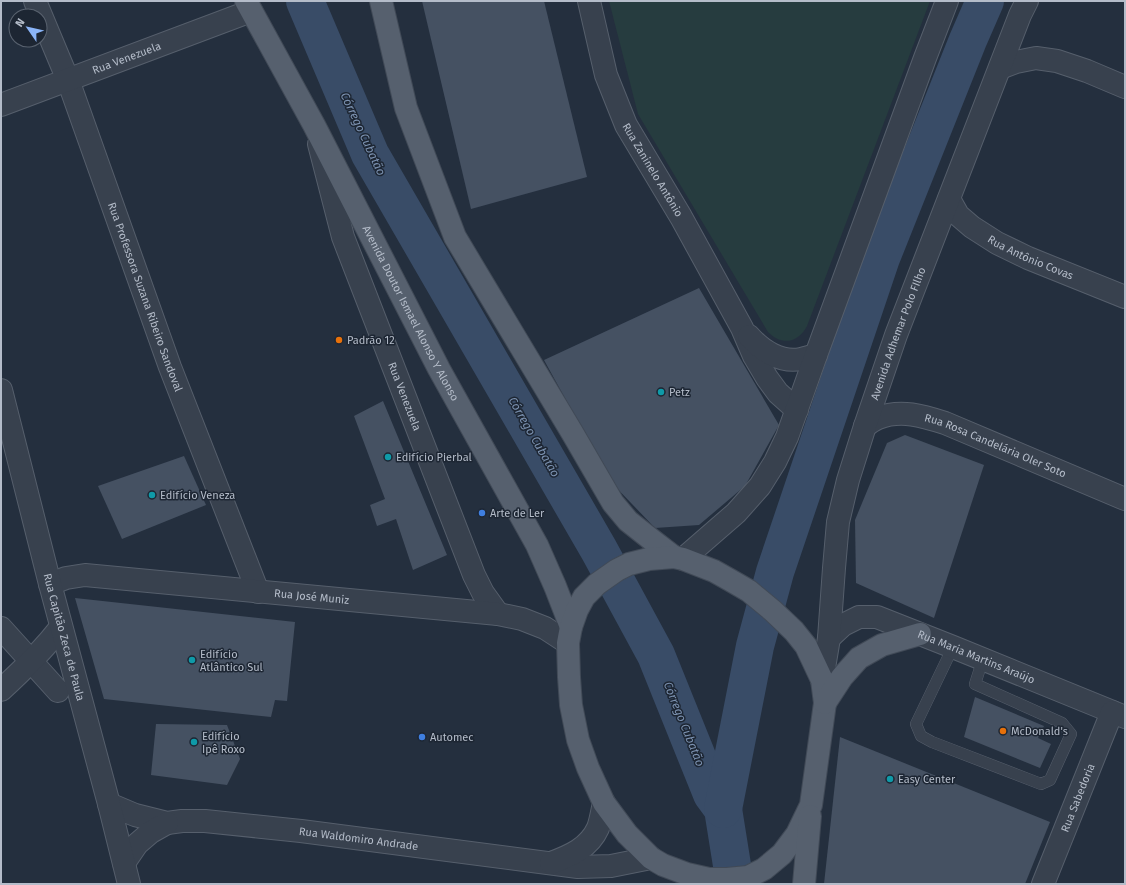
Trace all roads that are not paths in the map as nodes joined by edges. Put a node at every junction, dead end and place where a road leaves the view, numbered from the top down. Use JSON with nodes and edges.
{"nodes":[{"id":1,"x":35,"y":1,"type":"edge"},
{"id":2,"x":381,"y":1,"type":"edge"},
{"id":3,"x":589,"y":1,"type":"edge"},
{"id":4,"x":947,"y":1,"type":"edge"},
{"id":5,"x":1027,"y":1,"type":"edge"},
{"id":6,"x":249,"y":6,"type":"edge"},
{"id":7,"x":1000,"y":68,"type":"junction"},
{"id":8,"x":68,"y":80,"type":"junction"},
{"id":9,"x":1125,"y":87,"type":"edge"},
{"id":10,"x":1,"y":105,"type":"edge"},
{"id":11,"x":314,"y":125,"type":"junction"},
{"id":12,"x":949,"y":200,"type":"junction"},
{"id":13,"x":1125,"y":297,"type":"edge"},
{"id":14,"x":742,"y":328,"type":"junction"},
{"id":15,"x":816,"y":354,"type":"junction"},
{"id":16,"x":1,"y":390,"type":"edge"},
{"id":17,"x":797,"y":410,"type":"junction"},
{"id":18,"x":864,"y":426,"type":"junction"},
{"id":19,"x":1125,"y":499,"type":"edge"},
{"id":20,"x":679,"y":558,"type":"junction"},
{"id":21,"x":50,"y":584,"type":"junction"},
{"id":22,"x":258,"y":592,"type":"junction"},
{"id":23,"x":498,"y":614,"type":"junction"},
{"id":24,"x":61,"y":627,"type":"junction"},
{"id":25,"x":1,"y":628,"type":"edge"},
{"id":26,"x":920,"y":634,"type":"junction"},
{"id":27,"x":569,"y":635,"type":"junction"},
{"id":28,"x":829,"y":638,"type":"junction"},
{"id":29,"x":953,"y":647,"type":"junction"},
{"id":30,"x":983,"y":659,"type":"junction"},
{"id":31,"x":31,"y":662,"type":"junction"},
{"id":32,"x":822,"y":680,"type":"junction"},
{"id":33,"x":1,"y":690,"type":"edge"},
{"id":34,"x":58,"y":691,"type":"dead end"},
{"id":35,"x":825,"y":703,"type":"junction"},
{"id":36,"x":1118,"y":715,"type":"edge"},
{"id":37,"x":604,"y":803,"type":"junction"},
{"id":38,"x":109,"y":804,"type":"junction"},
{"id":39,"x":811,"y":805,"type":"junction"},
{"id":40,"x":167,"y":823,"type":"junction"},
{"id":41,"x":657,"y":861,"type":"junction"},
{"id":42,"x":551,"y":863,"type":"junction"},
{"id":43,"x":126,"y":877,"type":"edge"},
{"id":44,"x":677,"y":884,"type":"edge"},
{"id":45,"x":804,"y":884,"type":"edge"},
{"id":46,"x":1042,"y":884,"type":"edge"}],
"edges":[{"from":1,"to":8,"type":"street","name":"Rua Professora Suzana Ribeiro Sandoval"},
{"from":2,"to":20,"type":"main road"},
{"from":3,"to":14,"type":"street","name":"Rua Zaninelo Antônio"},
{"from":4,"to":15,"type":"street"},
{"from":5,"to":7,"type":"street","name":"Avenida Adhemar Polo FIlho"},
{"from":6,"to":8,"type":"street","name":"Rua Venezuela"},
{"from":6,"to":11,"type":"main road","name":"Avenida Doutor Ismael Alonso Y Alonso"},
{"from":7,"to":9,"type":"street"},
{"from":7,"to":12,"type":"street","name":"Avenida Adhemar Polo FIlho"},
{"from":8,"to":10,"type":"street","name":"Rua Venezuela"},
{"from":8,"to":22,"type":"street","name":"Rua Professora Suzana Ribeiro Sandoval"},
{"from":11,"to":23,"type":"street","name":"Rua Venezuela"},
{"from":11,"to":27,"type":"main road","name":"Avenida Doutor Ismael Alonso Y Alonso"},
{"from":12,"to":13,"type":"street","name":"Rua Antônio Covas"},
{"from":12,"to":18,"type":"street","name":"Avenida Adhemar Polo FIlho"},
{"from":14,"to":15,"type":"street","name":"Rua Zaninelo Antônio"},
{"from":14,"to":17,"type":"street","name":"Rua Zaninelo Antônio"},
{"from":15,"to":17,"type":"street"},
{"from":16,"to":21,"type":"street","name":"Rua Capitão Zeca de Paula"},
{"from":17,"to":20,"type":"street"},
{"from":18,"to":19,"type":"street","name":"Rua Rosa Candelária Oler Soto"},
{"from":18,"to":28,"type":"street","name":"Avenida Adhemar Polo FIlho"},
{"from":20,"to":27,"type":"main road"},
{"from":20,"to":32,"type":"main road"},
{"from":21,"to":22,"type":"street","name":"Rua José Muniz"},
{"from":21,"to":24,"type":"street","name":"Rua Capitão Zeca de Paula"},
{"from":22,"to":23,"type":"street","name":"Rua José Muniz"},
{"from":23,"to":27,"type":"street","name":"Rua José Muniz"},
{"from":24,"to":31,"type":"street"},
{"from":24,"to":38,"type":"street","name":"Rua Capitão Zeca de Paula"},
{"from":25,"to":31,"type":"street"},
{"from":26,"to":28,"type":"street","name":"Rua Maria Martins Araújo"},
{"from":26,"to":29,"type":"street","name":"Rua Maria Martins Araújo"},
{"from":26,"to":35,"type":"main road"},
{"from":27,"to":37,"type":"main road"},
{"from":28,"to":32,"type":"street","name":"Avenida Adhemar Polo FIlho"},
{"from":29,"to":30,"type":"street","name":"Rua Maria Martins Araújo"},
{"from":29,"to":30,"type":"lane"},
{"from":30,"to":36,"type":"street","name":"Rua Maria Martins Araújo"},
{"from":31,"to":33,"type":"street"},
{"from":31,"to":34,"type":"street"},
{"from":32,"to":35,"type":"main road"},
{"from":35,"to":39,"type":"main road"},
{"from":36,"to":46,"type":"street","name":"Rua Sabedoria"},
{"from":37,"to":41,"type":"main road"},
{"from":37,"to":42,"type":"street","name":"Rua Waldomiro Andrade"},
{"from":38,"to":40,"type":"street","name":"Rua Waldomiro Andrade"},
{"from":38,"to":43,"type":"street","name":"Rua Capitão Zeca de Paula"},
{"from":39,"to":41,"type":"main road"},
{"from":39,"to":45,"type":"main road"},
{"from":40,"to":42,"type":"street","name":"Rua Waldomiro Andrade"},
{"from":40,"to":43,"type":"street","name":"Rua Waldomiro Andrade"},
{"from":41,"to":42,"type":"street","name":"Rua Waldomiro Andrade"},
{"from":41,"to":44,"type":"main road"}]}
